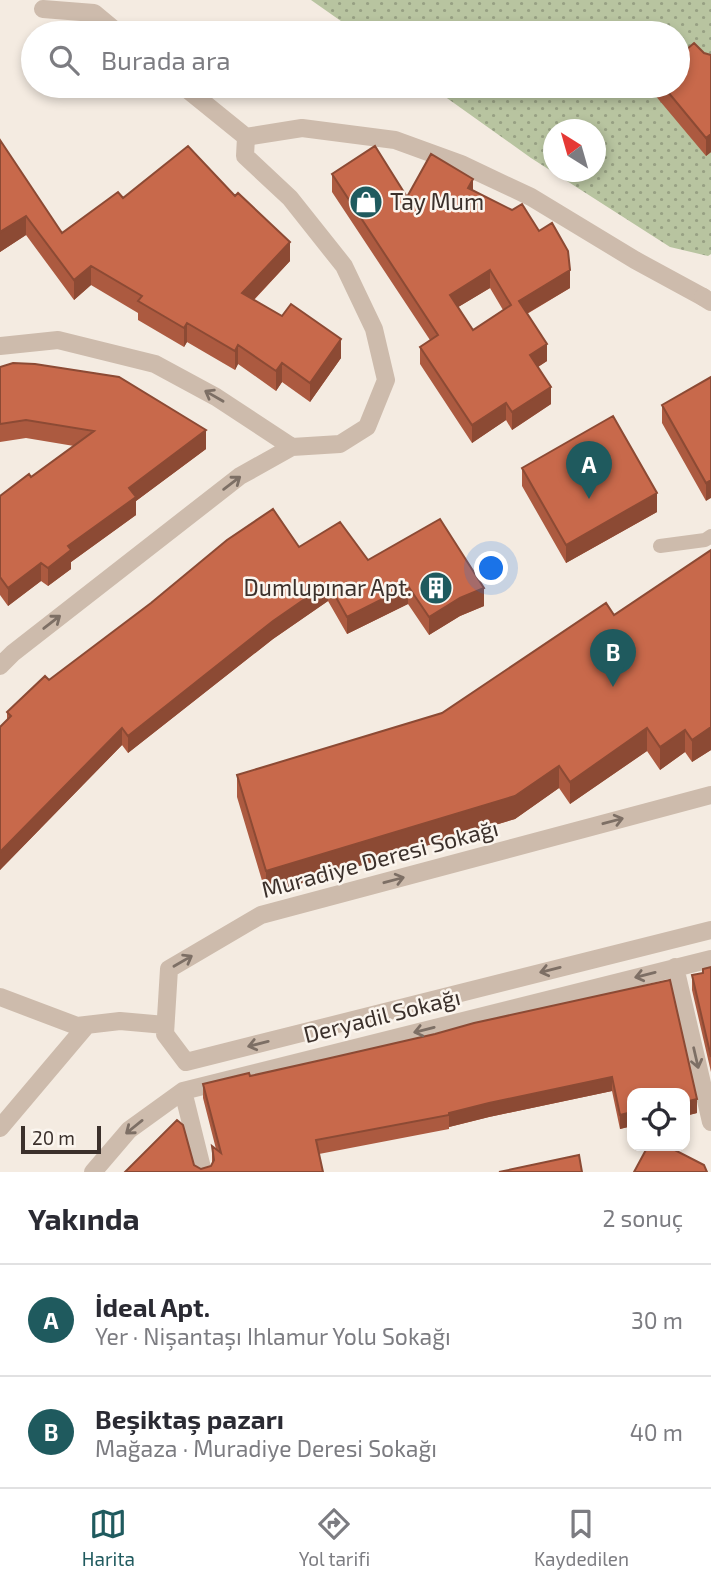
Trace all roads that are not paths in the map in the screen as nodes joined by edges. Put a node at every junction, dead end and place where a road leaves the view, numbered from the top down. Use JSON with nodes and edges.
{"nodes":[{"id":1,"x":43,"y":9,"type":"dead end"},
{"id":2,"x":104,"y":21,"type":"edge"},
{"id":3,"x":198,"y":98,"type":"edge"},
{"id":4,"x":246,"y":137,"type":"junction"},
{"id":5,"x":708,"y":298,"type":"edge"},
{"id":6,"x":0,"y":346,"type":"edge"},
{"id":7,"x":292,"y":447,"type":"junction"},
{"id":8,"x":711,"y":536,"type":"edge"},
{"id":9,"x":660,"y":547,"type":"dead end"},
{"id":10,"x":0,"y":666,"type":"edge"},
{"id":11,"x":711,"y":795,"type":"edge"},
{"id":12,"x":711,"y":930,"type":"edge"},
{"id":13,"x":711,"y":959,"type":"edge"},
{"id":14,"x":675,"y":967,"type":"junction"},
{"id":15,"x":0,"y":997,"type":"edge"},
{"id":16,"x":87,"y":1025,"type":"junction"},
{"id":17,"x":165,"y":1025,"type":"junction"},
{"id":18,"x":183,"y":1091,"type":"junction"},
{"id":19,"x":711,"y":1122,"type":"edge"},
{"id":20,"x":0,"y":1128,"type":"edge"},
{"id":21,"x":93,"y":1172,"type":"edge"},
{"id":22,"x":203,"y":1172,"type":"edge"}],
"edges":[{"from":1,"to":2,"type":"street"},
{"from":3,"to":4,"type":"street"},
{"from":4,"to":5,"type":"street"},
{"from":4,"to":7,"type":"street"},
{"from":7,"to":6,"type":"street","one_way":true},
{"from":10,"to":7,"type":"street","one_way":true},
{"from":8,"to":9,"type":"lane"},
{"from":17,"to":11,"type":"street","name":"Muradiye Deresi Sokağı","one_way":true},
{"from":12,"to":17,"type":"street","name":"Deryadil Sokağı","one_way":true},
{"from":13,"to":14,"type":"street","name":"Deryadil Sokağı"},
{"from":14,"to":18,"type":"street","name":"Deryadil Sokağı","one_way":true},
{"from":14,"to":19,"type":"street","one_way":true},
{"from":15,"to":16,"type":"street"},
{"from":16,"to":17,"type":"street"},
{"from":16,"to":20,"type":"street"},
{"from":18,"to":21,"type":"street","name":"Deryadil Sokağı","one_way":true},
{"from":18,"to":22,"type":"street"}]}
